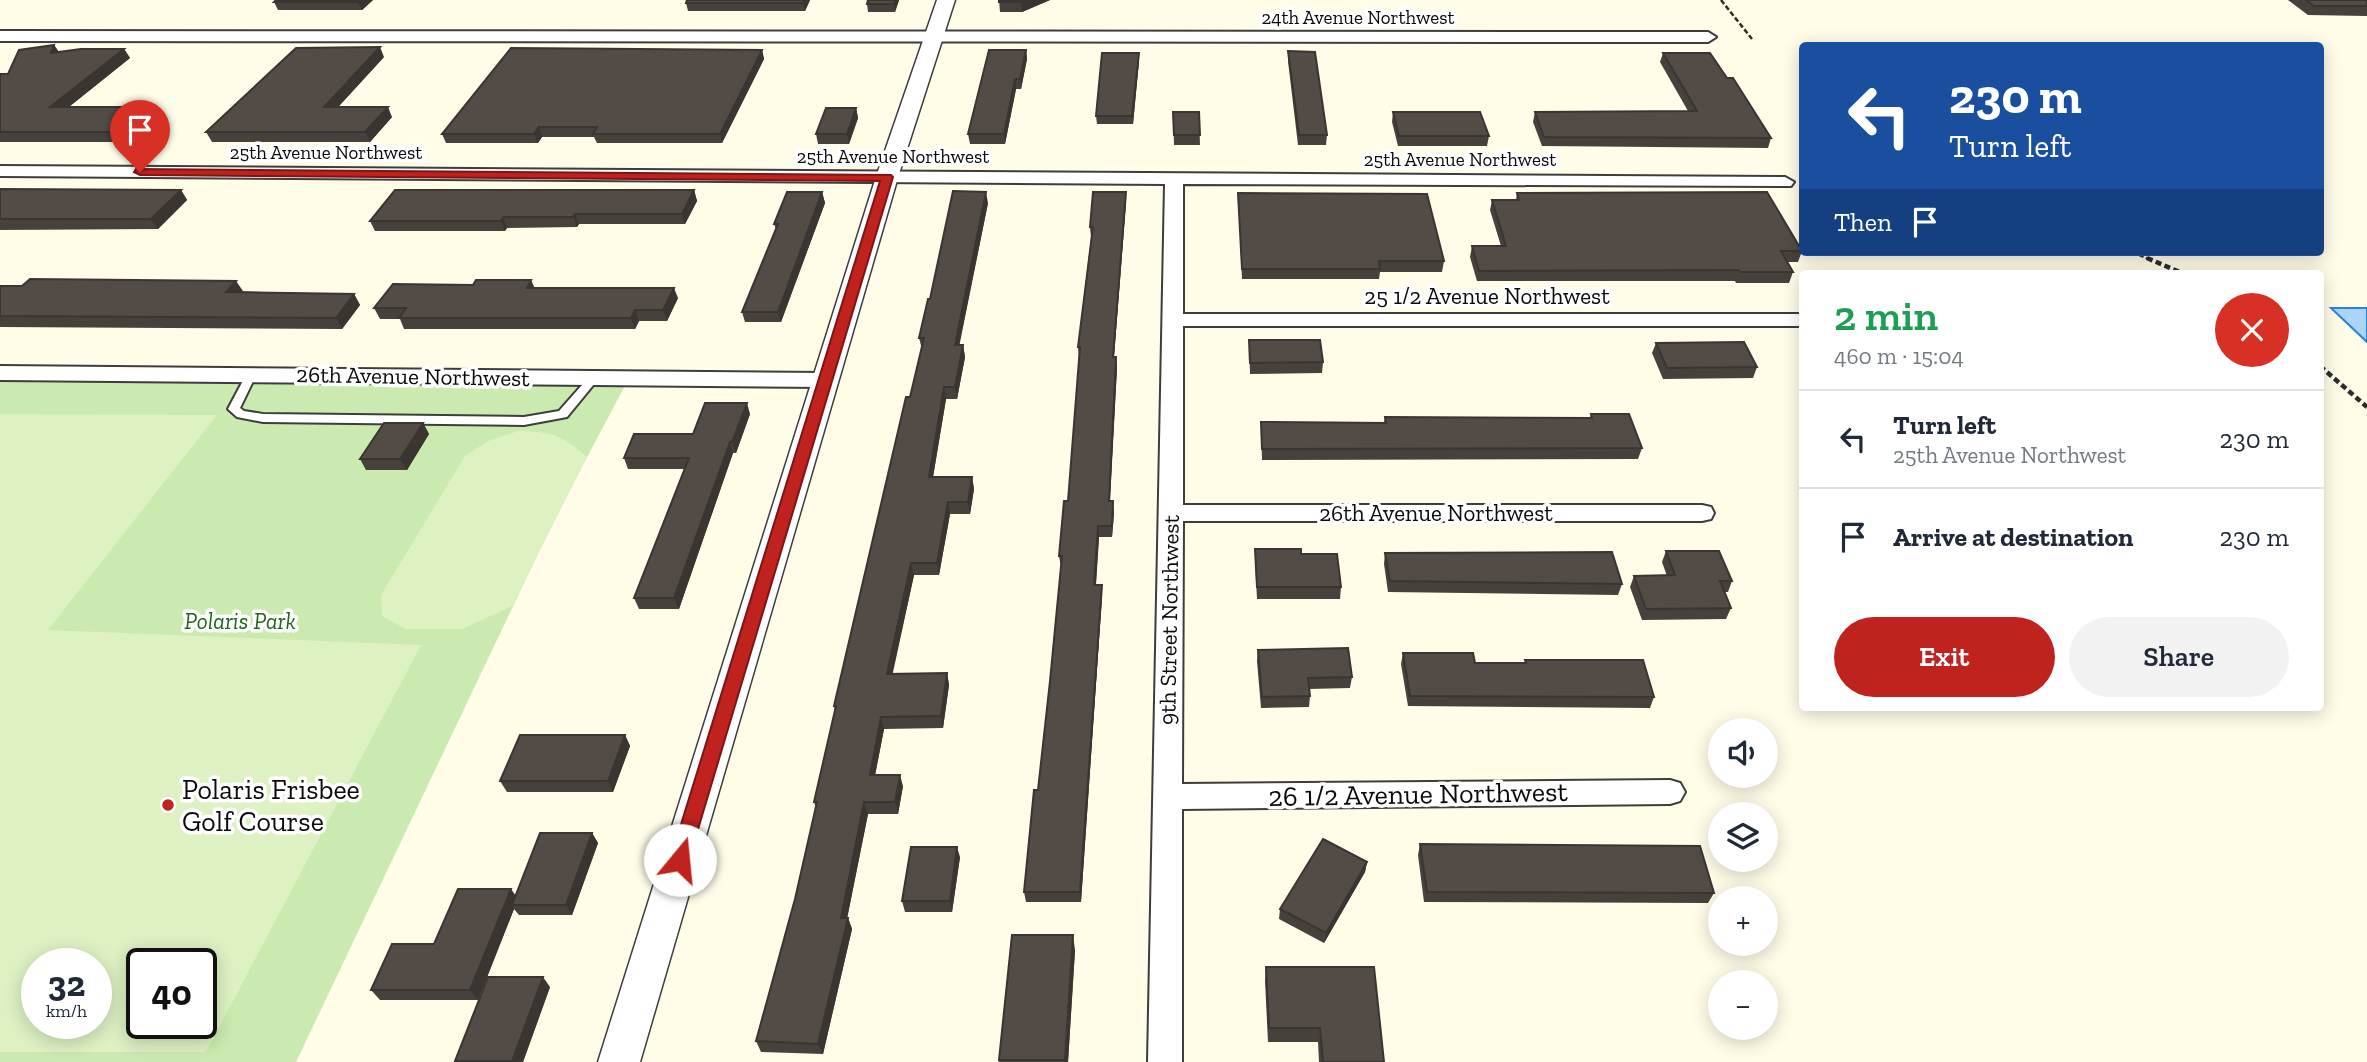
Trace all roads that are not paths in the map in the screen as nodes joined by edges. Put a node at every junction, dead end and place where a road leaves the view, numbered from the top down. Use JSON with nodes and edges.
{"nodes":[{"id":1,"x":946,"y":0,"type":"edge"},
{"id":2,"x":937,"y":35,"type":"junction"},
{"id":3,"x":0,"y":36,"type":"edge"},
{"id":4,"x":1708,"y":37,"type":"dead end"},
{"id":5,"x":0,"y":171,"type":"edge"},
{"id":6,"x":887,"y":177,"type":"junction"},
{"id":7,"x":1174,"y":178,"type":"junction"},
{"id":8,"x":1785,"y":182,"type":"dead end"},
{"id":9,"x":1172,"y":320,"type":"junction"},
{"id":10,"x":1799,"y":320,"type":"edge"},
{"id":11,"x":0,"y":373,"type":"edge"},
{"id":12,"x":251,"y":375,"type":"junction"},
{"id":13,"x":594,"y":378,"type":"junction"},
{"id":14,"x":826,"y":380,"type":"junction"},
{"id":15,"x":1170,"y":513,"type":"junction"},
{"id":16,"x":1702,"y":513,"type":"dead end"},
{"id":17,"x":1670,"y":792,"type":"dead end"},
{"id":18,"x":1167,"y":796,"type":"junction"},
{"id":19,"x":619,"y":1062,"type":"edge"},
{"id":20,"x":1165,"y":1062,"type":"edge"}],
"edges":[{"from":1,"to":2,"type":"street"},
{"from":2,"to":3,"type":"street","name":"24th Avenue Northwest"},
{"from":2,"to":4,"type":"street","name":"24th Avenue Northwest"},
{"from":2,"to":6,"type":"street"},
{"from":5,"to":6,"type":"street","name":"25th Avenue Northwest"},
{"from":6,"to":7,"type":"street","name":"25th Avenue Northwest"},
{"from":6,"to":14,"type":"street"},
{"from":7,"to":8,"type":"street","name":"25th Avenue Northwest"},
{"from":7,"to":9,"type":"street","name":"9th Street Northwest"},
{"from":9,"to":10,"type":"street","name":"25 1/2 Avenue Northwest"},
{"from":9,"to":15,"type":"street","name":"9th Street Northwest"},
{"from":11,"to":12,"type":"street","name":"26th Avenue Northwest"},
{"from":12,"to":13,"type":"street","name":"26th Avenue Northwest"},
{"from":12,"to":13,"type":"lane"},
{"from":13,"to":14,"type":"street","name":"26th Avenue Northwest"},
{"from":14,"to":19,"type":"street"},
{"from":15,"to":16,"type":"street","name":"26th Avenue Northwest"},
{"from":15,"to":18,"type":"street","name":"9th Street Northwest"},
{"from":17,"to":18,"type":"street","name":"26 1/2 Avenue Northwest"},
{"from":18,"to":20,"type":"street","name":"9th Street Northwest"}]}
